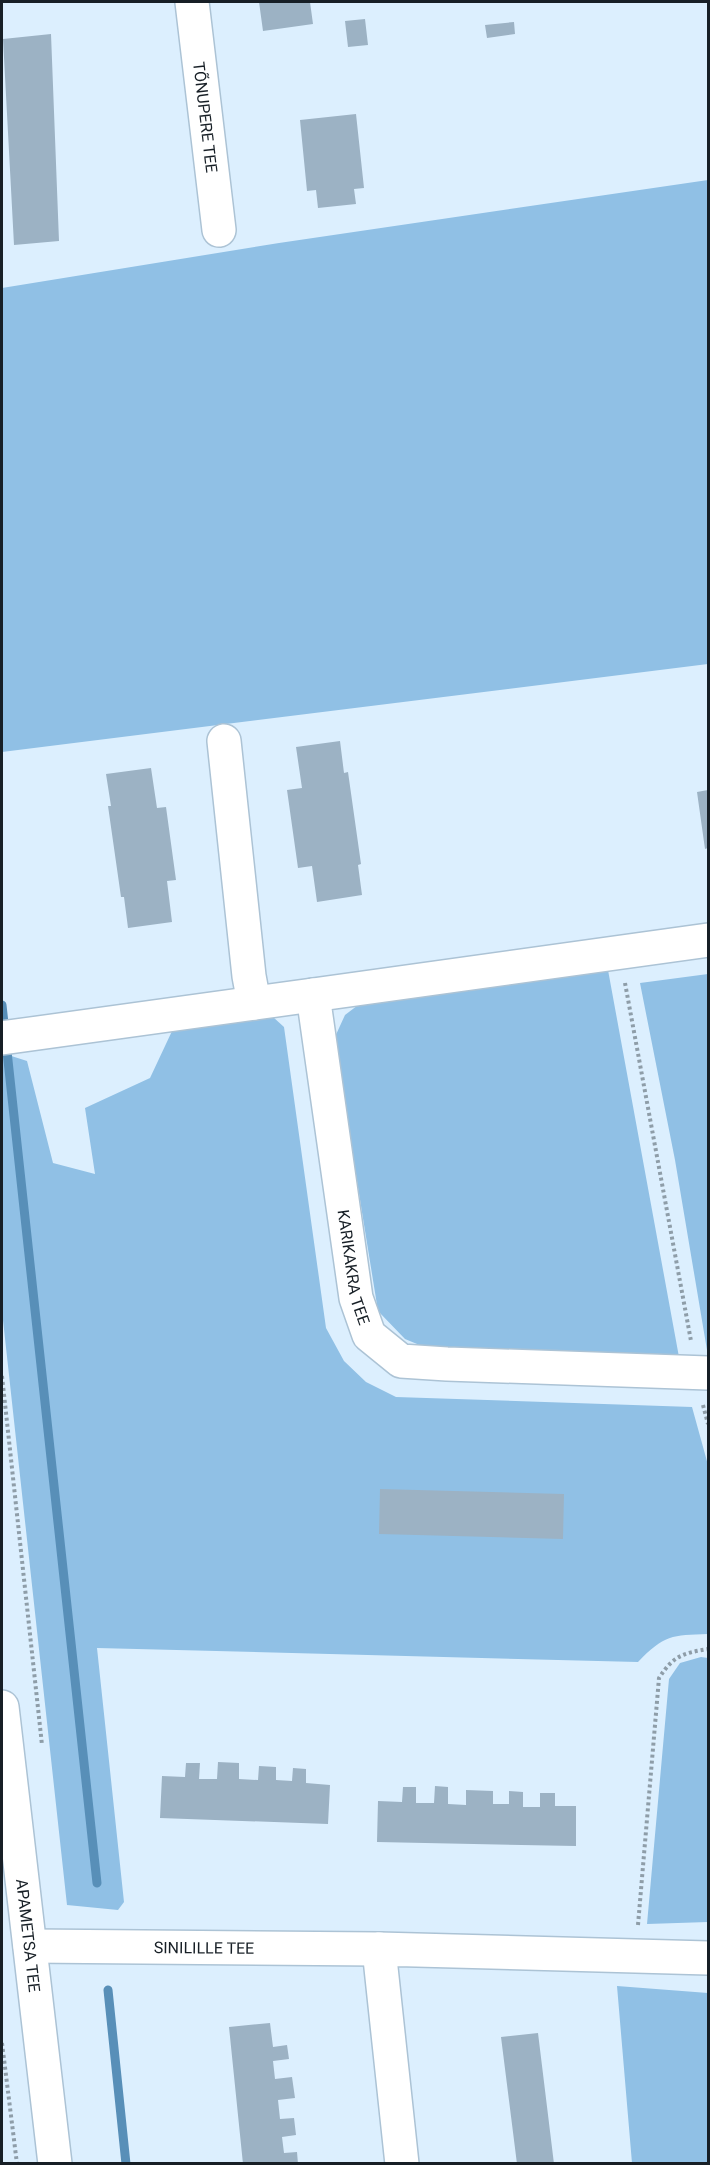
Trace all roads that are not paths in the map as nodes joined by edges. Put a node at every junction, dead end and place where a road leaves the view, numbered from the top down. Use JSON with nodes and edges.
{"nodes":[{"id":1,"x":192,"y":2,"type":"edge"},
{"id":2,"x":219,"y":230,"type":"dead end"},
{"id":3,"x":224,"y":741,"type":"dead end"},
{"id":4,"x":708,"y":940,"type":"edge"},
{"id":5,"x":313,"y":995,"type":"junction"},
{"id":6,"x":254,"y":1003,"type":"junction"},
{"id":7,"x":10,"y":1037,"type":"edge"},
{"id":8,"x":705,"y":1382,"type":"edge"},
{"id":9,"x":2,"y":1707,"type":"edge"},
{"id":10,"x":30,"y":1946,"type":"junction"},
{"id":11,"x":379,"y":1949,"type":"junction"},
{"id":12,"x":708,"y":1958,"type":"edge"},
{"id":13,"x":55,"y":2163,"type":"edge"},
{"id":14,"x":402,"y":2163,"type":"edge"}],
"edges":[{"from":1,"to":2,"type":"street","name":"TÕNUPERE TEE"},
{"from":3,"to":6,"type":"street"},
{"from":4,"to":5,"type":"street"},
{"from":5,"to":6,"type":"street"},
{"from":5,"to":8,"type":"street","name":"KARIKAKRA TEE"},
{"from":6,"to":7,"type":"street"},
{"from":9,"to":10,"type":"street","name":"APAMETSA TEE"},
{"from":10,"to":11,"type":"street","name":"SINILILLE TEE"},
{"from":10,"to":13,"type":"street","name":"APAMETSA TEE"},
{"from":11,"to":12,"type":"street","name":"SINILILLE TEE"},
{"from":11,"to":14,"type":"street"}]}
